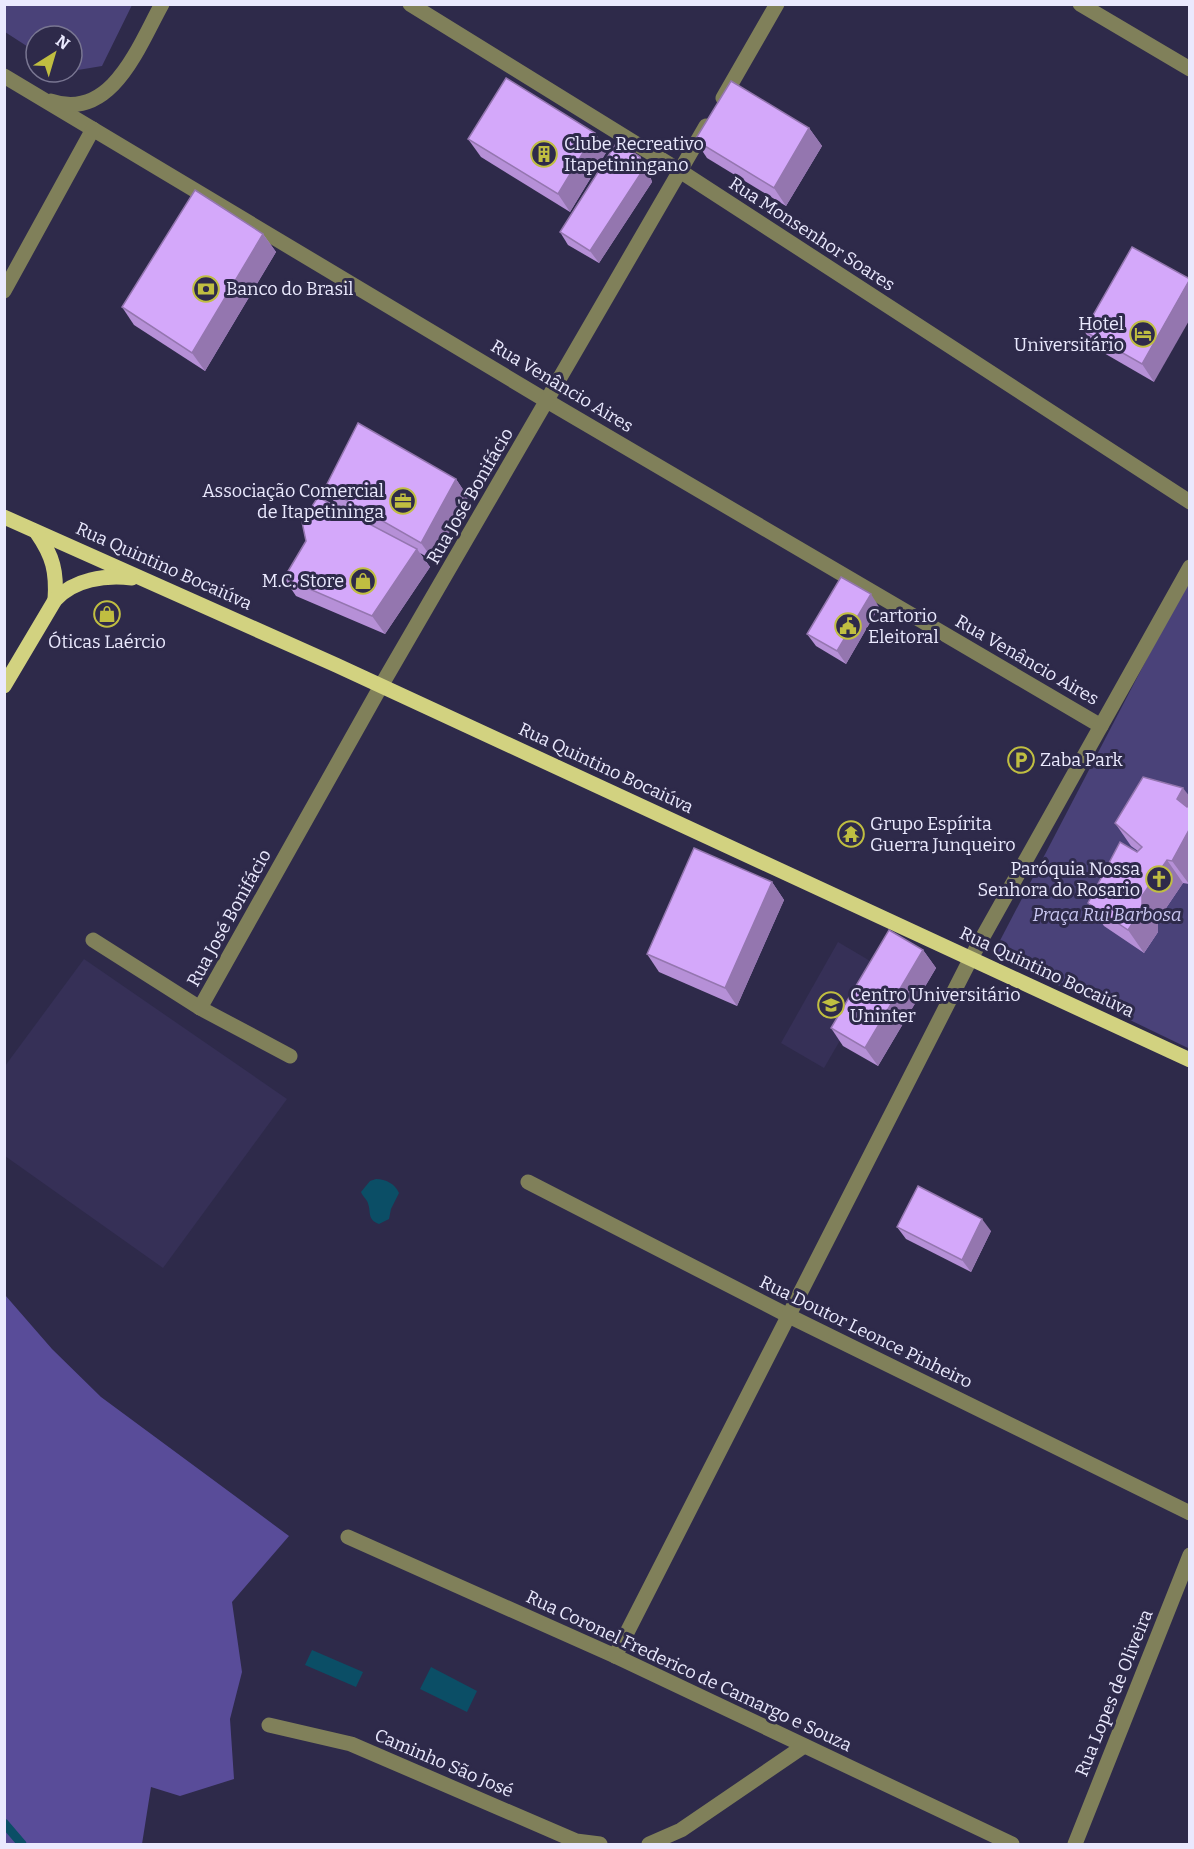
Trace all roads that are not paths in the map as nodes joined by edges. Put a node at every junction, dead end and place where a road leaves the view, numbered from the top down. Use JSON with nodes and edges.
{"nodes":[{"id":1,"x":162,"y":4,"type":"edge"},
{"id":2,"x":410,"y":4,"type":"edge"},
{"id":3,"x":777,"y":4,"type":"edge"},
{"id":4,"x":1080,"y":4,"type":"edge"},
{"id":5,"x":1190,"y":69,"type":"edge"},
{"id":6,"x":4,"y":76,"type":"edge"},
{"id":7,"x":37,"y":96,"type":"junction"},
{"id":8,"x":93,"y":129,"type":"junction"},
{"id":9,"x":680,"y":171,"type":"junction"},
{"id":10,"x":4,"y":291,"type":"edge"},
{"id":11,"x":547,"y":401,"type":"junction"},
{"id":12,"x":1190,"y":502,"type":"edge"},
{"id":13,"x":4,"y":517,"type":"edge"},
{"id":14,"x":37,"y":532,"type":"junction"},
{"id":15,"x":1190,"y":567,"type":"edge"},
{"id":16,"x":152,"y":582,"type":"junction"},
{"id":17,"x":55,"y":600,"type":"junction"},
{"id":18,"x":4,"y":686,"type":"edge"},
{"id":19,"x":381,"y":686,"type":"junction"},
{"id":20,"x":1101,"y":726,"type":"junction"},
{"id":21,"x":93,"y":940,"type":"dead end"},
{"id":22,"x":971,"y":958,"type":"junction"},
{"id":23,"x":200,"y":1008,"type":"junction"},
{"id":24,"x":290,"y":1056,"type":"dead end"},
{"id":25,"x":1190,"y":1060,"type":"edge"},
{"id":26,"x":528,"y":1182,"type":"dead end"},
{"id":27,"x":789,"y":1316,"type":"junction"},
{"id":28,"x":1190,"y":1513,"type":"edge"},
{"id":29,"x":348,"y":1537,"type":"dead end"},
{"id":30,"x":1190,"y":1555,"type":"edge"},
{"id":31,"x":615,"y":1656,"type":"junction"},
{"id":32,"x":269,"y":1725,"type":"dead end"},
{"id":33,"x":804,"y":1746,"type":"junction"},
{"id":34,"x":600,"y":1845,"type":"edge"},
{"id":35,"x":649,"y":1845,"type":"edge"},
{"id":36,"x":1012,"y":1845,"type":"edge"},
{"id":37,"x":1075,"y":1845,"type":"edge"}],
"edges":[{"from":1,"to":7,"type":"street"},
{"from":2,"to":9,"type":"street","name":"Rua Monsenhor Soares"},
{"from":3,"to":9,"type":"street","name":"Rua José Bonifácio"},
{"from":4,"to":5,"type":"street"},
{"from":6,"to":7,"type":"street","name":"Rua Venâncio Aires"},
{"from":7,"to":8,"type":"street","name":"Rua Venâncio Aires"},
{"from":8,"to":10,"type":"street"},
{"from":8,"to":11,"type":"street","name":"Rua Venâncio Aires"},
{"from":9,"to":11,"type":"street","name":"Rua José Bonifácio"},
{"from":9,"to":12,"type":"street","name":"Rua Monsenhor Soares"},
{"from":11,"to":19,"type":"street","name":"Rua José Bonifácio"},
{"from":11,"to":20,"type":"street","name":"Rua Venâncio Aires"},
{"from":13,"to":14,"type":"main road","name":"Rua Quintino Bocaiúva"},
{"from":14,"to":16,"type":"main road","name":"Rua Quintino Bocaiúva"},
{"from":14,"to":17,"type":"main road"},
{"from":15,"to":20,"type":"street"},
{"from":16,"to":17,"type":"main road"},
{"from":16,"to":19,"type":"main road","name":"Rua Quintino Bocaiúva"},
{"from":17,"to":18,"type":"main road"},
{"from":19,"to":22,"type":"main road","name":"Rua Quintino Bocaiúva"},
{"from":19,"to":23,"type":"street","name":"Rua José Bonifácio"},
{"from":20,"to":22,"type":"street"},
{"from":21,"to":23,"type":"street"},
{"from":22,"to":25,"type":"main road","name":"Rua Quintino Bocaiúva"},
{"from":22,"to":27,"type":"street"},
{"from":23,"to":24,"type":"street"},
{"from":26,"to":27,"type":"street","name":"Rua Doutor Leonce Pinheiro"},
{"from":27,"to":28,"type":"street","name":"Rua Doutor Leonce Pinheiro"},
{"from":27,"to":31,"type":"street"},
{"from":29,"to":31,"type":"street","name":"Rua Coronel Frederico de Camargo e Souza"},
{"from":30,"to":37,"type":"street","name":"Rua Lopes de Oliveira"},
{"from":31,"to":33,"type":"street","name":"Rua Coronel Frederico de Camargo e Souza"},
{"from":32,"to":34,"type":"street","name":"Caminho São José"},
{"from":33,"to":35,"type":"street"},
{"from":33,"to":36,"type":"street","name":"Rua Coronel Frederico de Camargo e Souza"}]}
